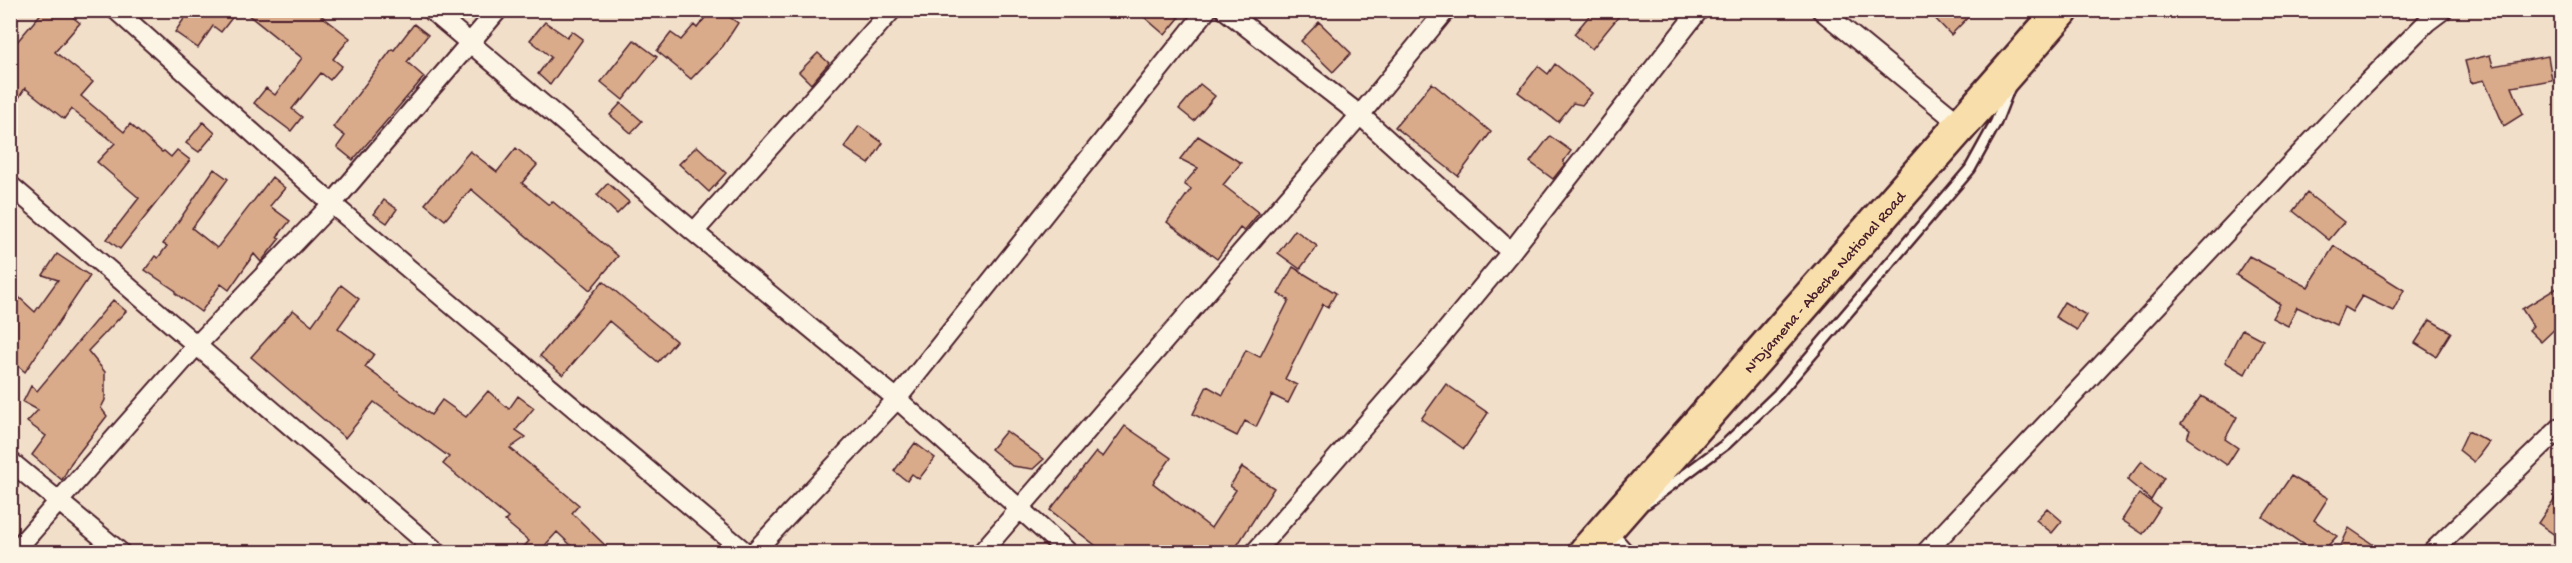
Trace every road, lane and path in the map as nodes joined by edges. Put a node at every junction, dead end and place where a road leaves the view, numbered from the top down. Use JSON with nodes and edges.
{"nodes":[{"id":1,"x":116,"y":10,"type":"edge"},
{"id":2,"x":431,"y":10,"type":"edge"},
{"id":3,"x":498,"y":10,"type":"edge"},
{"id":4,"x":892,"y":10,"type":"edge"},
{"id":5,"x":1207,"y":10,"type":"edge"},
{"id":6,"x":1225,"y":10,"type":"edge"},
{"id":7,"x":1446,"y":10,"type":"edge"},
{"id":8,"x":1699,"y":10,"type":"edge"},
{"id":9,"x":1821,"y":10,"type":"edge"},
{"id":10,"x":2062,"y":10,"type":"edge"},
{"id":11,"x":2442,"y":10,"type":"edge"},
{"id":12,"x":468,"y":43,"type":"junction"},
{"id":13,"x":2023,"y":54,"type":"junction"},
{"id":14,"x":1360,"y":116,"type":"junction"},
{"id":15,"x":1960,"y":124,"type":"junction"},
{"id":16,"x":10,"y":185,"type":"edge"},
{"id":17,"x":332,"y":204,"type":"junction"},
{"id":18,"x":694,"y":232,"type":"junction"},
{"id":19,"x":1511,"y":252,"type":"junction"},
{"id":20,"x":196,"y":346,"type":"junction"},
{"id":21,"x":897,"y":399,"type":"junction"},
{"id":22,"x":2562,"y":426,"type":"edge"},
{"id":23,"x":10,"y":461,"type":"edge"},
{"id":24,"x":58,"y":501,"type":"junction"},
{"id":25,"x":1643,"y":506,"type":"dead end"},
{"id":26,"x":1019,"y":508,"type":"junction"},
{"id":27,"x":1633,"y":512,"type":"dead end"},
{"id":28,"x":1605,"y":545,"type":"edge"},
{"id":29,"x":14,"y":552,"type":"edge"},
{"id":30,"x":120,"y":552,"type":"edge"},
{"id":31,"x":437,"y":552,"type":"edge"},
{"id":32,"x":745,"y":552,"type":"edge"},
{"id":33,"x":754,"y":552,"type":"edge"},
{"id":34,"x":982,"y":552,"type":"edge"},
{"id":35,"x":1068,"y":552,"type":"edge"},
{"id":36,"x":1256,"y":552,"type":"edge"},
{"id":37,"x":1926,"y":552,"type":"edge"},
{"id":38,"x":2432,"y":552,"type":"edge"}],
"edges":[{"from":1,"to":17,"type":"street"},
{"from":2,"to":12,"type":"street"},
{"from":3,"to":12,"type":"street"},
{"from":4,"to":18,"type":"street"},
{"from":5,"to":21,"type":"street"},
{"from":6,"to":14,"type":"street"},
{"from":7,"to":14,"type":"street"},
{"from":8,"to":19,"type":"street"},
{"from":9,"to":15,"type":"street"},
{"from":10,"to":13,"type":"highway","name":"N'Djamena - Abeche National Road"},
{"from":11,"to":37,"type":"street"},
{"from":12,"to":17,"type":"street"},
{"from":12,"to":18,"type":"street"},
{"from":13,"to":15,"type":"highway","name":"N'Djamena - Abeche National Road"},
{"from":13,"to":25,"type":"lane"},
{"from":14,"to":19,"type":"street"},
{"from":14,"to":26,"type":"street"},
{"from":15,"to":28,"type":"highway","name":"N'Djamena - Abeche National Road"},
{"from":16,"to":20,"type":"street"},
{"from":17,"to":20,"type":"street"},
{"from":17,"to":32,"type":"street"},
{"from":18,"to":21,"type":"street"},
{"from":19,"to":36,"type":"street"},
{"from":20,"to":24,"type":"street"},
{"from":20,"to":31,"type":"street"},
{"from":21,"to":26,"type":"street"},
{"from":21,"to":33,"type":"street"},
{"from":22,"to":38,"type":"street"},
{"from":23,"to":24,"type":"street"},
{"from":24,"to":29,"type":"street"},
{"from":24,"to":30,"type":"street"},
{"from":26,"to":34,"type":"street"},
{"from":26,"to":35,"type":"street"},
{"from":27,"to":28,"type":"lane"}]}
